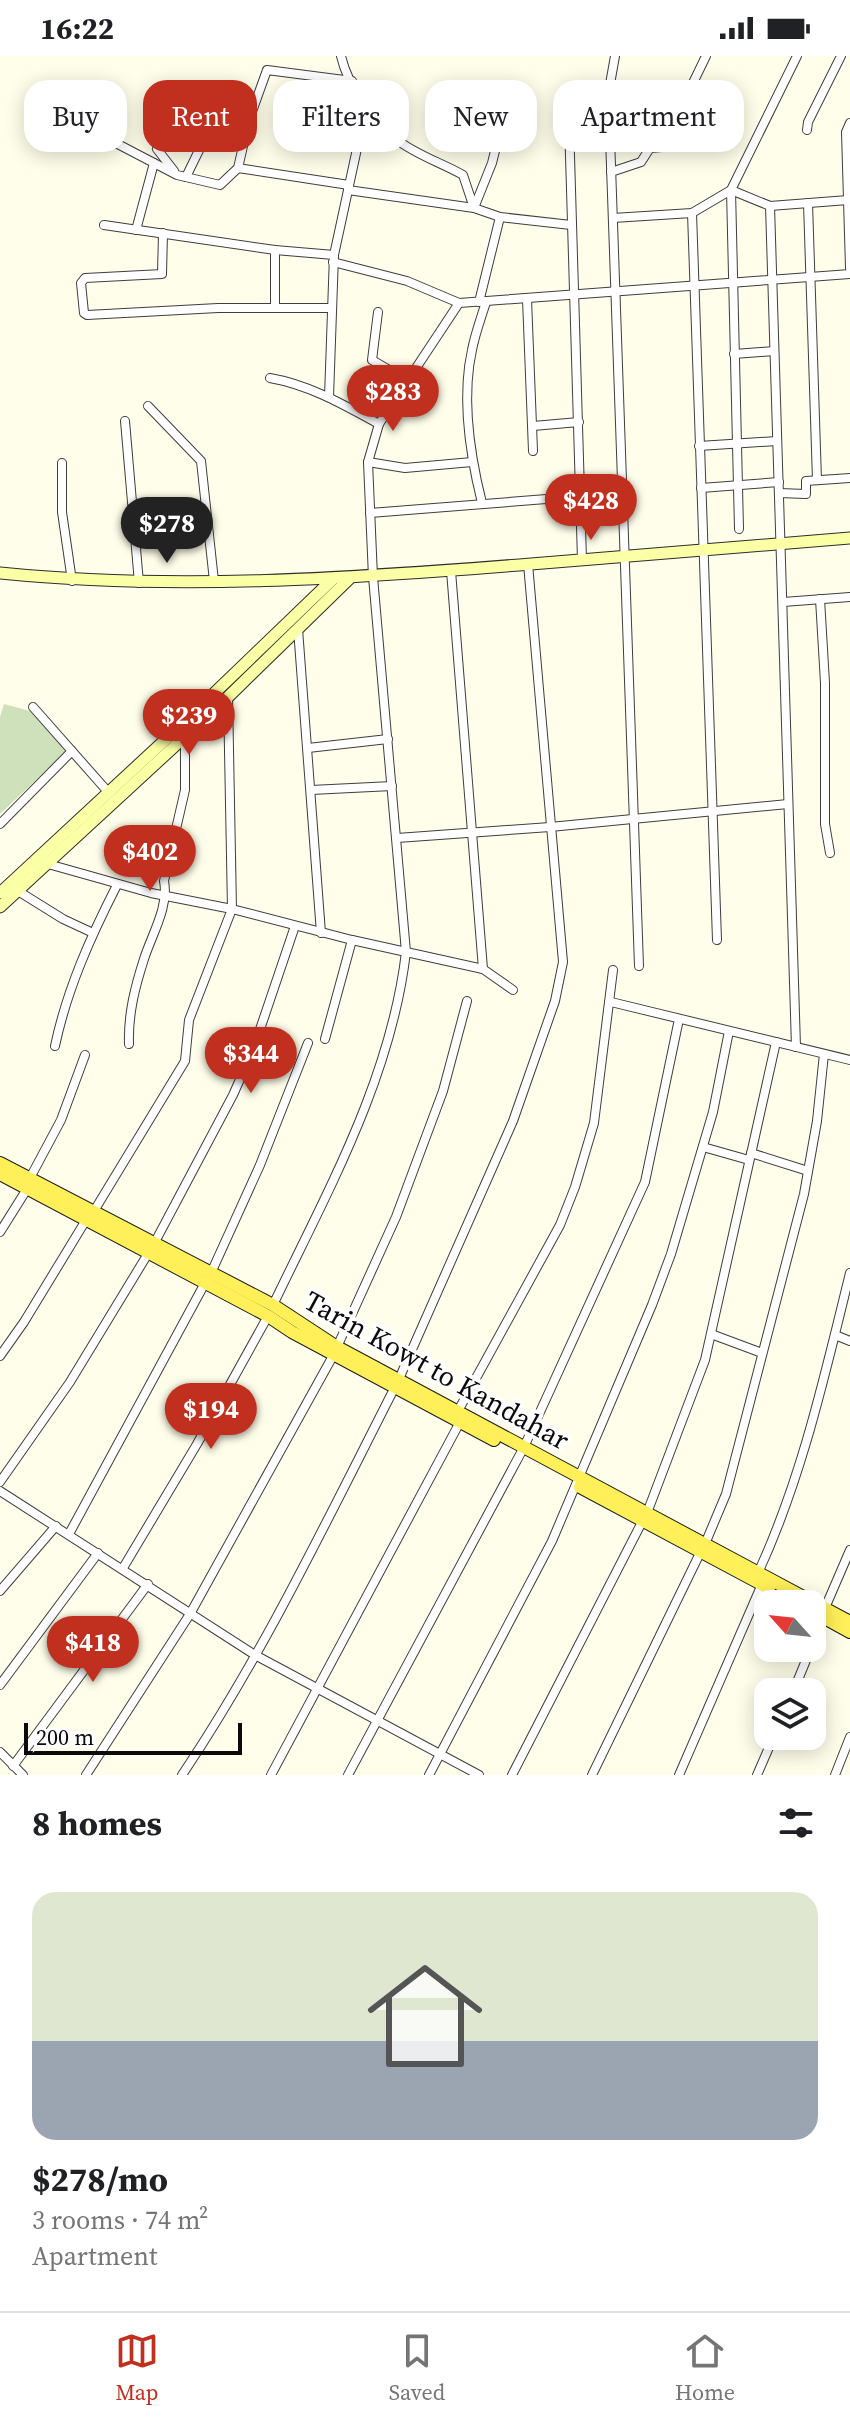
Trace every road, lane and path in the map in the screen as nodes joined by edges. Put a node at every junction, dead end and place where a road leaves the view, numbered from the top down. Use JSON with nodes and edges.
{"nodes":[{"id":1,"x":341,"y":56,"type":"edge"},
{"id":2,"x":615,"y":56,"type":"edge"},
{"id":3,"x":706,"y":56,"type":"edge"},
{"id":4,"x":797,"y":56,"type":"edge"},
{"id":5,"x":841,"y":56,"type":"edge"},
{"id":6,"x":344,"y":80,"type":"edge"},
{"id":7,"x":351,"y":80,"type":"edge"},
{"id":8,"x":850,"y":123,"type":"edge"},
{"id":9,"x":807,"y":130,"type":"dead end"},
{"id":10,"x":409,"y":147,"type":"edge"},
{"id":11,"x":127,"y":149,"type":"edge"},
{"id":12,"x":160,"y":152,"type":"edge"},
{"id":13,"x":197,"y":152,"type":"edge"},
{"id":14,"x":356,"y":152,"type":"edge"},
{"id":15,"x":495,"y":152,"type":"edge"},
{"id":16,"x":570,"y":152,"type":"edge"},
{"id":17,"x":154,"y":163,"type":"junction"},
{"id":18,"x":238,"y":168,"type":"junction"},
{"id":19,"x":611,"y":172,"type":"junction"},
{"id":20,"x":182,"y":176,"type":"junction"},
{"id":21,"x":348,"y":188,"type":"junction"},
{"id":22,"x":731,"y":190,"type":"junction"},
{"id":23,"x":848,"y":200,"type":"junction"},
{"id":24,"x":808,"y":203,"type":"junction"},
{"id":25,"x":770,"y":206,"type":"junction"},
{"id":26,"x":474,"y":208,"type":"junction"},
{"id":27,"x":692,"y":213,"type":"junction"},
{"id":28,"x":500,"y":217,"type":"junction"},
{"id":29,"x":613,"y":218,"type":"junction"},
{"id":30,"x":104,"y":225,"type":"dead end"},
{"id":31,"x":571,"y":225,"type":"junction"},
{"id":32,"x":136,"y":230,"type":"junction"},
{"id":33,"x":163,"y":233,"type":"junction"},
{"id":34,"x":275,"y":250,"type":"junction"},
{"id":35,"x":333,"y":258,"type":"junction"},
{"id":36,"x":850,"y":271,"type":"edge"},
{"id":37,"x":810,"y":277,"type":"junction"},
{"id":38,"x":772,"y":280,"type":"junction"},
{"id":39,"x":732,"y":283,"type":"junction"},
{"id":40,"x":694,"y":286,"type":"junction"},
{"id":41,"x":615,"y":292,"type":"junction"},
{"id":42,"x":573,"y":296,"type":"junction"},
{"id":43,"x":527,"y":299,"type":"junction"},
{"id":44,"x":482,"y":302,"type":"junction"},
{"id":45,"x":459,"y":303,"type":"junction"},
{"id":46,"x":275,"y":308,"type":"junction"},
{"id":47,"x":331,"y":308,"type":"junction"},
{"id":48,"x":378,"y":312,"type":"dead end"},
{"id":49,"x":774,"y":351,"type":"junction"},
{"id":50,"x":734,"y":354,"type":"junction"},
{"id":51,"x":270,"y":378,"type":"dead end"},
{"id":52,"x":408,"y":381,"type":"junction"},
{"id":53,"x":329,"y":397,"type":"junction"},
{"id":54,"x":148,"y":406,"type":"dead end"},
{"id":55,"x":125,"y":421,"type":"dead end"},
{"id":56,"x":579,"y":422,"type":"junction"},
{"id":57,"x":379,"y":424,"type":"junction"},
{"id":58,"x":533,"y":426,"type":"junction"},
{"id":59,"x":777,"y":441,"type":"junction"},
{"id":60,"x":737,"y":443,"type":"junction"},
{"id":61,"x":699,"y":446,"type":"junction"},
{"id":62,"x":533,"y":451,"type":"dead end"},
{"id":63,"x":368,"y":462,"type":"junction"},
{"id":64,"x":472,"y":462,"type":"junction"},
{"id":65,"x":62,"y":463,"type":"dead end"},
{"id":66,"x":850,"y":478,"type":"edge"},
{"id":67,"x":817,"y":480,"type":"junction"},
{"id":68,"x":779,"y":482,"type":"junction"},
{"id":69,"x":737,"y":486,"type":"junction"},
{"id":70,"x":701,"y":488,"type":"junction"},
{"id":71,"x":623,"y":493,"type":"junction"},
{"id":72,"x":779,"y":493,"type":"junction"},
{"id":73,"x":581,"y":496,"type":"junction"},
{"id":74,"x":482,"y":503,"type":"junction"},
{"id":75,"x":370,"y":513,"type":"junction"},
{"id":76,"x":739,"y":529,"type":"dead end"},
{"id":77,"x":850,"y":538,"type":"edge"},
{"id":78,"x":781,"y":544,"type":"junction"},
{"id":79,"x":703,"y":550,"type":"junction"},
{"id":80,"x":626,"y":557,"type":"junction"},
{"id":81,"x":582,"y":560,"type":"junction"},
{"id":82,"x":528,"y":564,"type":"junction"},
{"id":83,"x":451,"y":571,"type":"junction"},
{"id":84,"x":0,"y":573,"type":"edge"},
{"id":85,"x":373,"y":577,"type":"junction"},
{"id":86,"x":334,"y":578,"type":"junction"},
{"id":87,"x":350,"y":578,"type":"junction"},
{"id":88,"x":72,"y":581,"type":"junction"},
{"id":89,"x":214,"y":581,"type":"junction"},
{"id":90,"x":139,"y":583,"type":"junction"},
{"id":91,"x":850,"y":597,"type":"edge"},
{"id":92,"x":820,"y":599,"type":"junction"},
{"id":93,"x":783,"y":602,"type":"junction"},
{"id":94,"x":298,"y":629,"type":"junction"},
{"id":95,"x":228,"y":697,"type":"junction"},
{"id":96,"x":33,"y":707,"type":"dead end"},
{"id":97,"x":185,"y":737,"type":"junction"},
{"id":98,"x":388,"y":739,"type":"junction"},
{"id":99,"x":308,"y":748,"type":"junction"},
{"id":100,"x":72,"y":751,"type":"junction"},
{"id":101,"x":392,"y":786,"type":"junction"},
{"id":102,"x":311,"y":790,"type":"junction"},
{"id":103,"x":109,"y":793,"type":"junction"},
{"id":104,"x":788,"y":804,"type":"junction"},
{"id":105,"x":711,"y":812,"type":"junction"},
{"id":106,"x":636,"y":819,"type":"junction"},
{"id":107,"x":0,"y":824,"type":"edge"},
{"id":108,"x":550,"y":827,"type":"junction"},
{"id":109,"x":472,"y":831,"type":"junction"},
{"id":110,"x":397,"y":838,"type":"junction"},
{"id":111,"x":830,"y":853,"type":"dead end"},
{"id":112,"x":48,"y":864,"type":"junction"},
{"id":113,"x":117,"y":885,"type":"junction"},
{"id":114,"x":18,"y":891,"type":"junction"},
{"id":115,"x":0,"y":893,"type":"edge"},
{"id":116,"x":167,"y":895,"type":"junction"},
{"id":117,"x":0,"y":907,"type":"edge"},
{"id":118,"x":232,"y":909,"type":"junction"},
{"id":119,"x":295,"y":926,"type":"junction"},
{"id":120,"x":93,"y":933,"type":"junction"},
{"id":121,"x":321,"y":933,"type":"junction"},
{"id":122,"x":352,"y":940,"type":"junction"},
{"id":123,"x":717,"y":940,"type":"dead end"},
{"id":124,"x":406,"y":952,"type":"junction"},
{"id":125,"x":639,"y":966,"type":"dead end"},
{"id":126,"x":483,"y":969,"type":"junction"},
{"id":127,"x":613,"y":970,"type":"dead end"},
{"id":128,"x":513,"y":990,"type":"dead end"},
{"id":129,"x":467,"y":1001,"type":"dead end"},
{"id":130,"x":611,"y":1002,"type":"junction"},
{"id":131,"x":679,"y":1019,"type":"junction"},
{"id":132,"x":729,"y":1031,"type":"junction"},
{"id":133,"x":325,"y":1039,"type":"dead end"},
{"id":134,"x":776,"y":1042,"type":"junction"},
{"id":135,"x":308,"y":1043,"type":"dead end"},
{"id":136,"x":129,"y":1044,"type":"dead end"},
{"id":137,"x":55,"y":1046,"type":"dead end"},
{"id":138,"x":796,"y":1047,"type":"junction"},
{"id":139,"x":824,"y":1054,"type":"junction"},
{"id":140,"x":85,"y":1055,"type":"dead end"},
{"id":141,"x":850,"y":1060,"type":"edge"},
{"id":142,"x":703,"y":1147,"type":"junction"},
{"id":143,"x":750,"y":1157,"type":"junction"},
{"id":144,"x":0,"y":1163,"type":"edge"},
{"id":145,"x":808,"y":1171,"type":"junction"},
{"id":146,"x":0,"y":1174,"type":"edge"},
{"id":147,"x":28,"y":1184,"type":"junction"},
{"id":148,"x":90,"y":1216,"type":"junction"},
{"id":149,"x":0,"y":1232,"type":"edge"},
{"id":150,"x":152,"y":1247,"type":"junction"},
{"id":151,"x":850,"y":1273,"type":"edge"},
{"id":152,"x":208,"y":1278,"type":"junction"},
{"id":153,"x":270,"y":1310,"type":"junction"},
{"id":154,"x":711,"y":1334,"type":"junction"},
{"id":155,"x":835,"y":1335,"type":"junction"},
{"id":156,"x":850,"y":1341,"type":"edge"},
{"id":157,"x":336,"y":1351,"type":"junction"},
{"id":158,"x":762,"y":1353,"type":"junction"},
{"id":159,"x":0,"y":1356,"type":"edge"},
{"id":160,"x":397,"y":1383,"type":"junction"},
{"id":161,"x":459,"y":1417,"type":"junction"},
{"id":162,"x":522,"y":1451,"type":"junction"},
{"id":163,"x":577,"y":1480,"type":"junction"},
{"id":164,"x":0,"y":1482,"type":"edge"},
{"id":165,"x":0,"y":1491,"type":"edge"},
{"id":166,"x":645,"y":1516,"type":"junction"},
{"id":167,"x":56,"y":1526,"type":"junction"},
{"id":168,"x":69,"y":1534,"type":"junction"},
{"id":169,"x":703,"y":1548,"type":"junction"},
{"id":170,"x":850,"y":1550,"type":"edge"},
{"id":171,"x":98,"y":1553,"type":"junction"},
{"id":172,"x":123,"y":1568,"type":"junction"},
{"id":173,"x":760,"y":1578,"type":"junction"},
{"id":174,"x":148,"y":1584,"type":"junction"},
{"id":175,"x":778,"y":1590,"type":"edge"},
{"id":176,"x":781,"y":1590,"type":"edge"},
{"id":177,"x":0,"y":1591,"type":"edge"},
{"id":178,"x":826,"y":1600,"type":"edge"},
{"id":179,"x":190,"y":1614,"type":"junction"},
{"id":180,"x":826,"y":1614,"type":"edge"},
{"id":181,"x":826,"y":1616,"type":"edge"},
{"id":182,"x":850,"y":1622,"type":"edge"},
{"id":183,"x":850,"y":1632,"type":"edge"},
{"id":184,"x":255,"y":1655,"type":"junction"},
{"id":185,"x":0,"y":1685,"type":"edge"},
{"id":186,"x":317,"y":1687,"type":"junction"},
{"id":187,"x":377,"y":1721,"type":"junction"},
{"id":188,"x":850,"y":1737,"type":"edge"},
{"id":189,"x":768,"y":1750,"type":"edge"},
{"id":190,"x":440,"y":1755,"type":"junction"},
{"id":191,"x":7,"y":1759,"type":"edge"},
{"id":192,"x":0,"y":1770,"type":"edge"},
{"id":193,"x":23,"y":1775,"type":"edge"},
{"id":194,"x":86,"y":1775,"type":"edge"},
{"id":195,"x":182,"y":1775,"type":"edge"},
{"id":196,"x":271,"y":1775,"type":"edge"},
{"id":197,"x":348,"y":1775,"type":"edge"},
{"id":198,"x":429,"y":1775,"type":"edge"},
{"id":199,"x":479,"y":1775,"type":"edge"},
{"id":200,"x":512,"y":1775,"type":"edge"},
{"id":201,"x":592,"y":1775,"type":"edge"},
{"id":202,"x":679,"y":1775,"type":"edge"},
{"id":203,"x":757,"y":1775,"type":"edge"},
{"id":204,"x":835,"y":1775,"type":"edge"}],
"edges":[{"from":1,"to":7,"type":"street"},
{"from":2,"to":19,"type":"street"},
{"from":3,"to":19,"type":"street"},
{"from":4,"to":22,"type":"street"},
{"from":5,"to":9,"type":"street"},
{"from":6,"to":18,"type":"street"},
{"from":8,"to":23,"type":"street"},
{"from":10,"to":26,"type":"street"},
{"from":11,"to":17,"type":"street"},
{"from":12,"to":20,"type":"street"},
{"from":13,"to":20,"type":"street"},
{"from":14,"to":21,"type":"street"},
{"from":15,"to":26,"type":"street"},
{"from":16,"to":31,"type":"street"},
{"from":17,"to":20,"type":"street"},
{"from":17,"to":32,"type":"street"},
{"from":18,"to":20,"type":"street"},
{"from":18,"to":21,"type":"street"},
{"from":19,"to":29,"type":"street"},
{"from":21,"to":26,"type":"street"},
{"from":21,"to":35,"type":"street"},
{"from":22,"to":25,"type":"street"},
{"from":22,"to":27,"type":"street"},
{"from":22,"to":39,"type":"street"},
{"from":23,"to":24,"type":"street"},
{"from":23,"to":36,"type":"street"},
{"from":24,"to":25,"type":"street"},
{"from":24,"to":37,"type":"street"},
{"from":25,"to":38,"type":"street"},
{"from":26,"to":28,"type":"street"},
{"from":27,"to":29,"type":"street"},
{"from":27,"to":40,"type":"street"},
{"from":28,"to":31,"type":"street"},
{"from":28,"to":44,"type":"street"},
{"from":29,"to":41,"type":"street"},
{"from":30,"to":32,"type":"street"},
{"from":31,"to":42,"type":"street"},
{"from":32,"to":33,"type":"street"},
{"from":33,"to":34,"type":"street"},
{"from":33,"to":46,"type":"street"},
{"from":34,"to":35,"type":"street"},
{"from":34,"to":46,"type":"street"},
{"from":35,"to":45,"type":"street"},
{"from":35,"to":47,"type":"street"},
{"from":36,"to":37,"type":"street"},
{"from":37,"to":38,"type":"street"},
{"from":37,"to":67,"type":"street"},
{"from":38,"to":39,"type":"street"},
{"from":38,"to":49,"type":"street"},
{"from":39,"to":40,"type":"street"},
{"from":39,"to":50,"type":"street"},
{"from":40,"to":41,"type":"street"},
{"from":40,"to":61,"type":"street"},
{"from":41,"to":42,"type":"street"},
{"from":41,"to":71,"type":"street"},
{"from":42,"to":43,"type":"street"},
{"from":42,"to":56,"type":"street"},
{"from":43,"to":44,"type":"street"},
{"from":43,"to":58,"type":"street"},
{"from":44,"to":45,"type":"street"},
{"from":44,"to":64,"type":"street"},
{"from":45,"to":52,"type":"street"},
{"from":46,"to":47,"type":"street"},
{"from":47,"to":53,"type":"street"},
{"from":48,"to":52,"type":"street"},
{"from":49,"to":50,"type":"street"},
{"from":49,"to":59,"type":"street"},
{"from":50,"to":60,"type":"street"},
{"from":51,"to":53,"type":"street"},
{"from":52,"to":57,"type":"street"},
{"from":53,"to":57,"type":"street"},
{"from":54,"to":89,"type":"street"},
{"from":55,"to":90,"type":"street"},
{"from":56,"to":58,"type":"street"},
{"from":56,"to":73,"type":"street"},
{"from":57,"to":63,"type":"street"},
{"from":58,"to":62,"type":"street"},
{"from":59,"to":60,"type":"street"},
{"from":59,"to":68,"type":"street"},
{"from":60,"to":61,"type":"street"},
{"from":60,"to":69,"type":"street"},
{"from":61,"to":70,"type":"street"},
{"from":63,"to":64,"type":"street"},
{"from":63,"to":75,"type":"street"},
{"from":64,"to":74,"type":"street"},
{"from":65,"to":88,"type":"street"},
{"from":66,"to":67,"type":"street"},
{"from":67,"to":72,"type":"street"},
{"from":68,"to":69,"type":"street"},
{"from":68,"to":72,"type":"street"},
{"from":69,"to":70,"type":"street"},
{"from":69,"to":76,"type":"street"},
{"from":70,"to":79,"type":"street"},
{"from":71,"to":73,"type":"street"},
{"from":71,"to":80,"type":"street"},
{"from":72,"to":78,"type":"street"},
{"from":73,"to":74,"type":"street"},
{"from":73,"to":81,"type":"street"},
{"from":74,"to":75,"type":"street"},
{"from":75,"to":85,"type":"street"},
{"from":77,"to":78,"type":"main road"},
{"from":78,"to":79,"type":"main road"},
{"from":78,"to":93,"type":"street"},
{"from":79,"to":80,"type":"main road"},
{"from":79,"to":105,"type":"street"},
{"from":80,"to":81,"type":"main road"},
{"from":80,"to":106,"type":"street"},
{"from":81,"to":82,"type":"main road"},
{"from":82,"to":83,"type":"main road"},
{"from":82,"to":108,"type":"street"},
{"from":83,"to":85,"type":"main road"},
{"from":83,"to":109,"type":"street"},
{"from":84,"to":88,"type":"main road"},
{"from":85,"to":87,"type":"main road"},
{"from":85,"to":98,"type":"street"},
{"from":86,"to":87,"type":"main road"},
{"from":86,"to":89,"type":"main road"},
{"from":86,"to":103,"type":"main road"},
{"from":87,"to":94,"type":"main road"},
{"from":88,"to":90,"type":"main road"},
{"from":89,"to":90,"type":"main road"},
{"from":91,"to":92,"type":"street"},
{"from":92,"to":93,"type":"street"},
{"from":92,"to":111,"type":"street"},
{"from":93,"to":104,"type":"street"},
{"from":94,"to":95,"type":"main road"},
{"from":94,"to":99,"type":"street"},
{"from":95,"to":97,"type":"main road"},
{"from":95,"to":118,"type":"street"},
{"from":96,"to":100,"type":"street"},
{"from":97,"to":112,"type":"main road"},
{"from":97,"to":116,"type":"street"},
{"from":98,"to":99,"type":"street"},
{"from":98,"to":101,"type":"street"},
{"from":99,"to":102,"type":"street"},
{"from":100,"to":103,"type":"street"},
{"from":100,"to":107,"type":"street"},
{"from":101,"to":102,"type":"street"},
{"from":101,"to":110,"type":"street"},
{"from":102,"to":121,"type":"street"},
{"from":103,"to":115,"type":"main road"},
{"from":104,"to":105,"type":"street"},
{"from":104,"to":138,"type":"street"},
{"from":105,"to":106,"type":"street"},
{"from":105,"to":123,"type":"street"},
{"from":106,"to":108,"type":"street"},
{"from":106,"to":125,"type":"street"},
{"from":108,"to":109,"type":"street"},
{"from":108,"to":160,"type":"street"},
{"from":109,"to":110,"type":"street"},
{"from":109,"to":126,"type":"street"},
{"from":110,"to":124,"type":"street"},
{"from":112,"to":113,"type":"street"},
{"from":112,"to":114,"type":"main road"},
{"from":113,"to":116,"type":"street"},
{"from":113,"to":120,"type":"street"},
{"from":114,"to":117,"type":"main road"},
{"from":114,"to":120,"type":"street"},
{"from":116,"to":118,"type":"street"},
{"from":116,"to":136,"type":"street"},
{"from":118,"to":119,"type":"street"},
{"from":118,"to":148,"type":"street"},
{"from":119,"to":121,"type":"street"},
{"from":119,"to":150,"type":"street"},
{"from":120,"to":137,"type":"street"},
{"from":121,"to":122,"type":"street"},
{"from":122,"to":124,"type":"street"},
{"from":122,"to":133,"type":"street"},
{"from":124,"to":126,"type":"street"},
{"from":124,"to":153,"type":"street"},
{"from":126,"to":128,"type":"street"},
{"from":127,"to":130,"type":"street"},
{"from":129,"to":157,"type":"street"},
{"from":130,"to":131,"type":"street"},
{"from":130,"to":161,"type":"street"},
{"from":131,"to":132,"type":"street"},
{"from":131,"to":162,"type":"street"},
{"from":132,"to":134,"type":"street"},
{"from":132,"to":142,"type":"street"},
{"from":134,"to":138,"type":"street"},
{"from":134,"to":143,"type":"street"},
{"from":135,"to":152,"type":"street"},
{"from":138,"to":139,"type":"street"},
{"from":139,"to":141,"type":"street"},
{"from":139,"to":145,"type":"street"},
{"from":140,"to":147,"type":"street"},
{"from":142,"to":143,"type":"street"},
{"from":142,"to":163,"type":"street"},
{"from":143,"to":145,"type":"street"},
{"from":143,"to":154,"type":"street"},
{"from":144,"to":147,"type":"main road","name":"Tarin Kowt to Kandahar"},
{"from":145,"to":158,"type":"street"},
{"from":146,"to":147,"type":"main road","name":"Tarin Kowt to Kandahar"},
{"from":147,"to":148,"type":"main road","name":"Tarin Kowt to Kandahar"},
{"from":147,"to":149,"type":"street"},
{"from":148,"to":150,"type":"main road","name":"Tarin Kowt to Kandahar"},
{"from":148,"to":159,"type":"street"},
{"from":150,"to":152,"type":"main road","name":"Tarin Kowt to Kandahar"},
{"from":150,"to":164,"type":"street"},
{"from":151,"to":155,"type":"street"},
{"from":152,"to":153,"type":"main road","name":"Tarin Kowt to Kandahar"},
{"from":152,"to":168,"type":"street"},
{"from":153,"to":157,"type":"main road","name":"Tarin Kowt to Kandahar"},
{"from":153,"to":172,"type":"street"},
{"from":154,"to":158,"type":"street"},
{"from":154,"to":166,"type":"street"},
{"from":155,"to":156,"type":"street"},
{"from":155,"to":173,"type":"street"},
{"from":157,"to":160,"type":"main road","name":"Tarin Kowt to Kandahar"},
{"from":157,"to":179,"type":"street"},
{"from":158,"to":169,"type":"street"},
{"from":160,"to":161,"type":"main road","name":"Tarin Kowt to Kandahar"},
{"from":160,"to":184,"type":"street"},
{"from":161,"to":162,"type":"main road","name":"Tarin Kowt to Kandahar"},
{"from":161,"to":186,"type":"street"},
{"from":162,"to":163,"type":"main road","name":"Tarin Kowt to Kandahar"},
{"from":162,"to":187,"type":"street"},
{"from":163,"to":166,"type":"main road","name":"Tarin Kowt to Kandahar"},
{"from":163,"to":190,"type":"street"},
{"from":165,"to":167,"type":"street"},
{"from":166,"to":169,"type":"main road","name":"Tarin Kowt to Kandahar"},
{"from":166,"to":200,"type":"street"},
{"from":167,"to":168,"type":"street"},
{"from":167,"to":177,"type":"street"},
{"from":168,"to":171,"type":"street"},
{"from":169,"to":173,"type":"main road","name":"Tarin Kowt to Kandahar"},
{"from":169,"to":201,"type":"street"},
{"from":170,"to":178,"type":"street"},
{"from":171,"to":172,"type":"street"},
{"from":171,"to":185,"type":"street"},
{"from":172,"to":174,"type":"street"},
{"from":173,"to":175,"type":"main road","name":"Tarin Kowt to Kandahar"},
{"from":173,"to":176,"type":"main road","name":"Tarin Kowt to Kandahar"},
{"from":173,"to":202,"type":"street"},
{"from":174,"to":179,"type":"street"},
{"from":174,"to":191,"type":"street"},
{"from":179,"to":184,"type":"street"},
{"from":179,"to":194,"type":"street"},
{"from":180,"to":182,"type":"main road","name":"Tarin Kowt to Kandahar"},
{"from":181,"to":183,"type":"main road","name":"Tarin Kowt to Kandahar"},
{"from":184,"to":186,"type":"street"},
{"from":184,"to":195,"type":"street"},
{"from":186,"to":187,"type":"street"},
{"from":186,"to":196,"type":"street"},
{"from":187,"to":190,"type":"street"},
{"from":187,"to":197,"type":"street"},
{"from":188,"to":204,"type":"street"},
{"from":189,"to":203,"type":"street"},
{"from":190,"to":198,"type":"street"},
{"from":190,"to":199,"type":"street"},
{"from":191,"to":192,"type":"street"},
{"from":191,"to":193,"type":"street"}]}
